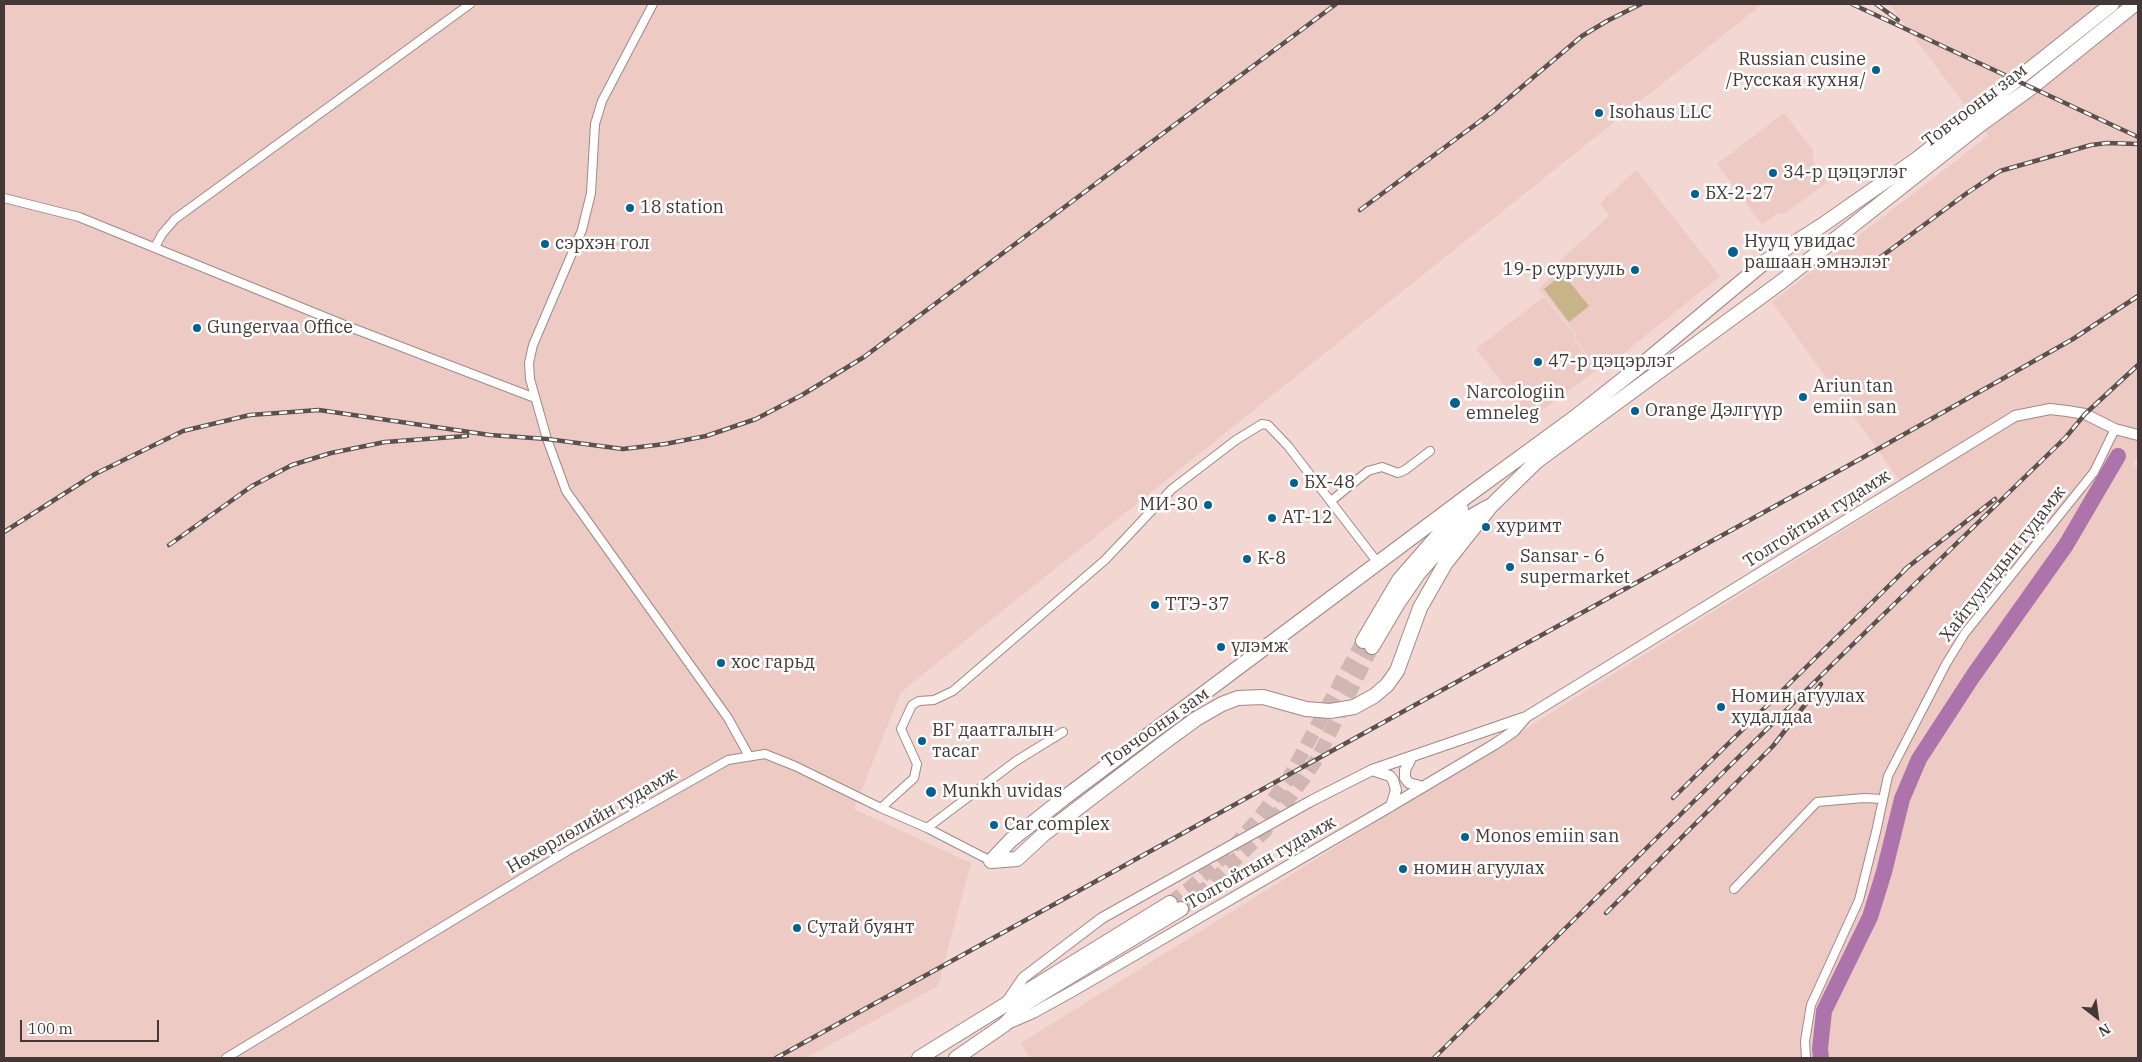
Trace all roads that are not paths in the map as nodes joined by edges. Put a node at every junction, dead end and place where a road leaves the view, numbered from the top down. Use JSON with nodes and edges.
{"nodes":[{"id":1,"x":470,"y":4,"type":"edge"},
{"id":2,"x":653,"y":4,"type":"edge"},
{"id":3,"x":2112,"y":4,"type":"edge"},
{"id":4,"x":2135,"y":4,"type":"edge"},
{"id":5,"x":4,"y":198,"type":"edge"},
{"id":6,"x":155,"y":247,"type":"junction"},
{"id":7,"x":535,"y":398,"type":"junction"},
{"id":8,"x":2114,"y":429,"type":"junction"},
{"id":9,"x":2138,"y":435,"type":"edge"},
{"id":10,"x":1430,"y":451,"type":"dead end"},
{"id":11,"x":1464,"y":499,"type":"junction"},
{"id":12,"x":1331,"y":501,"type":"junction"},
{"id":13,"x":1492,"y":506,"type":"junction"},
{"id":14,"x":1378,"y":563,"type":"junction"},
{"id":15,"x":1526,"y":717,"type":"junction"},
{"id":16,"x":1063,"y":732,"type":"dead end"},
{"id":17,"x":749,"y":756,"type":"junction"},
{"id":18,"x":1412,"y":756,"type":"junction"},
{"id":19,"x":1372,"y":770,"type":"junction"},
{"id":20,"x":1423,"y":787,"type":"junction"},
{"id":21,"x":1883,"y":799,"type":"junction"},
{"id":22,"x":1391,"y":806,"type":"junction"},
{"id":23,"x":881,"y":808,"type":"junction"},
{"id":24,"x":927,"y":828,"type":"junction"},
{"id":25,"x":991,"y":861,"type":"junction"},
{"id":26,"x":1734,"y":888,"type":"dead end"},
{"id":27,"x":1006,"y":1003,"type":"junction"},
{"id":28,"x":1004,"y":1025,"type":"junction"},
{"id":29,"x":226,"y":1058,"type":"edge"},
{"id":30,"x":919,"y":1058,"type":"edge"},
{"id":31,"x":956,"y":1058,"type":"edge"},
{"id":32,"x":1806,"y":1058,"type":"edge"}],
"edges":[{"from":1,"to":6,"type":"street"},
{"from":2,"to":7,"type":"street"},
{"from":3,"to":11,"type":"highway","name":"Товчооны зам"},
{"from":4,"to":13,"type":"highway","name":"Товчооны зам"},
{"from":5,"to":6,"type":"street"},
{"from":6,"to":7,"type":"street"},
{"from":7,"to":17,"type":"street"},
{"from":8,"to":9,"type":"main road","name":"Толгойтын гудамж"},
{"from":8,"to":15,"type":"main road","name":"Толгойтын гудамж"},
{"from":8,"to":21,"type":"street","name":"Хайгуулчдын гудамж"},
{"from":10,"to":12,"type":"street"},
{"from":11,"to":13,"type":"highway"},
{"from":11,"to":14,"type":"highway","name":"Товчооны зам"},
{"from":12,"to":14,"type":"street"},
{"from":12,"to":23,"type":"street"},
{"from":13,"to":25,"type":"highway","name":"Товчооны зам"},
{"from":14,"to":25,"type":"highway","name":"Товчооны зам"},
{"from":15,"to":18,"type":"main road","name":"Толгойтын гудамж"},
{"from":15,"to":20,"type":"main road","name":"Толгойтын гудамж"},
{"from":16,"to":24,"type":"street"},
{"from":17,"to":23,"type":"street","name":"Нөхөрлөлийн гудамж"},
{"from":17,"to":29,"type":"street","name":"Нөхөрлөлийн гудамж"},
{"from":18,"to":19,"type":"main road","name":"Толгойтын гудамж"},
{"from":18,"to":20,"type":"main road"},
{"from":19,"to":22,"type":"main road"},
{"from":19,"to":27,"type":"main road","name":"Толгойтын гудамж"},
{"from":20,"to":22,"type":"main road","name":"Толгойтын гудамж"},
{"from":21,"to":26,"type":"street"},
{"from":21,"to":32,"type":"street","name":"Хайгуулчдын гудамж"},
{"from":22,"to":28,"type":"main road","name":"Толгойтын гудамж"},
{"from":23,"to":24,"type":"street","name":"Нөхөрлөлийн гудамж"},
{"from":24,"to":25,"type":"street","name":"Нөхөрлөлийн гудамж"},
{"from":27,"to":28,"type":"highway"},
{"from":27,"to":30,"type":"highway"},
{"from":28,"to":31,"type":"highway"}]}
